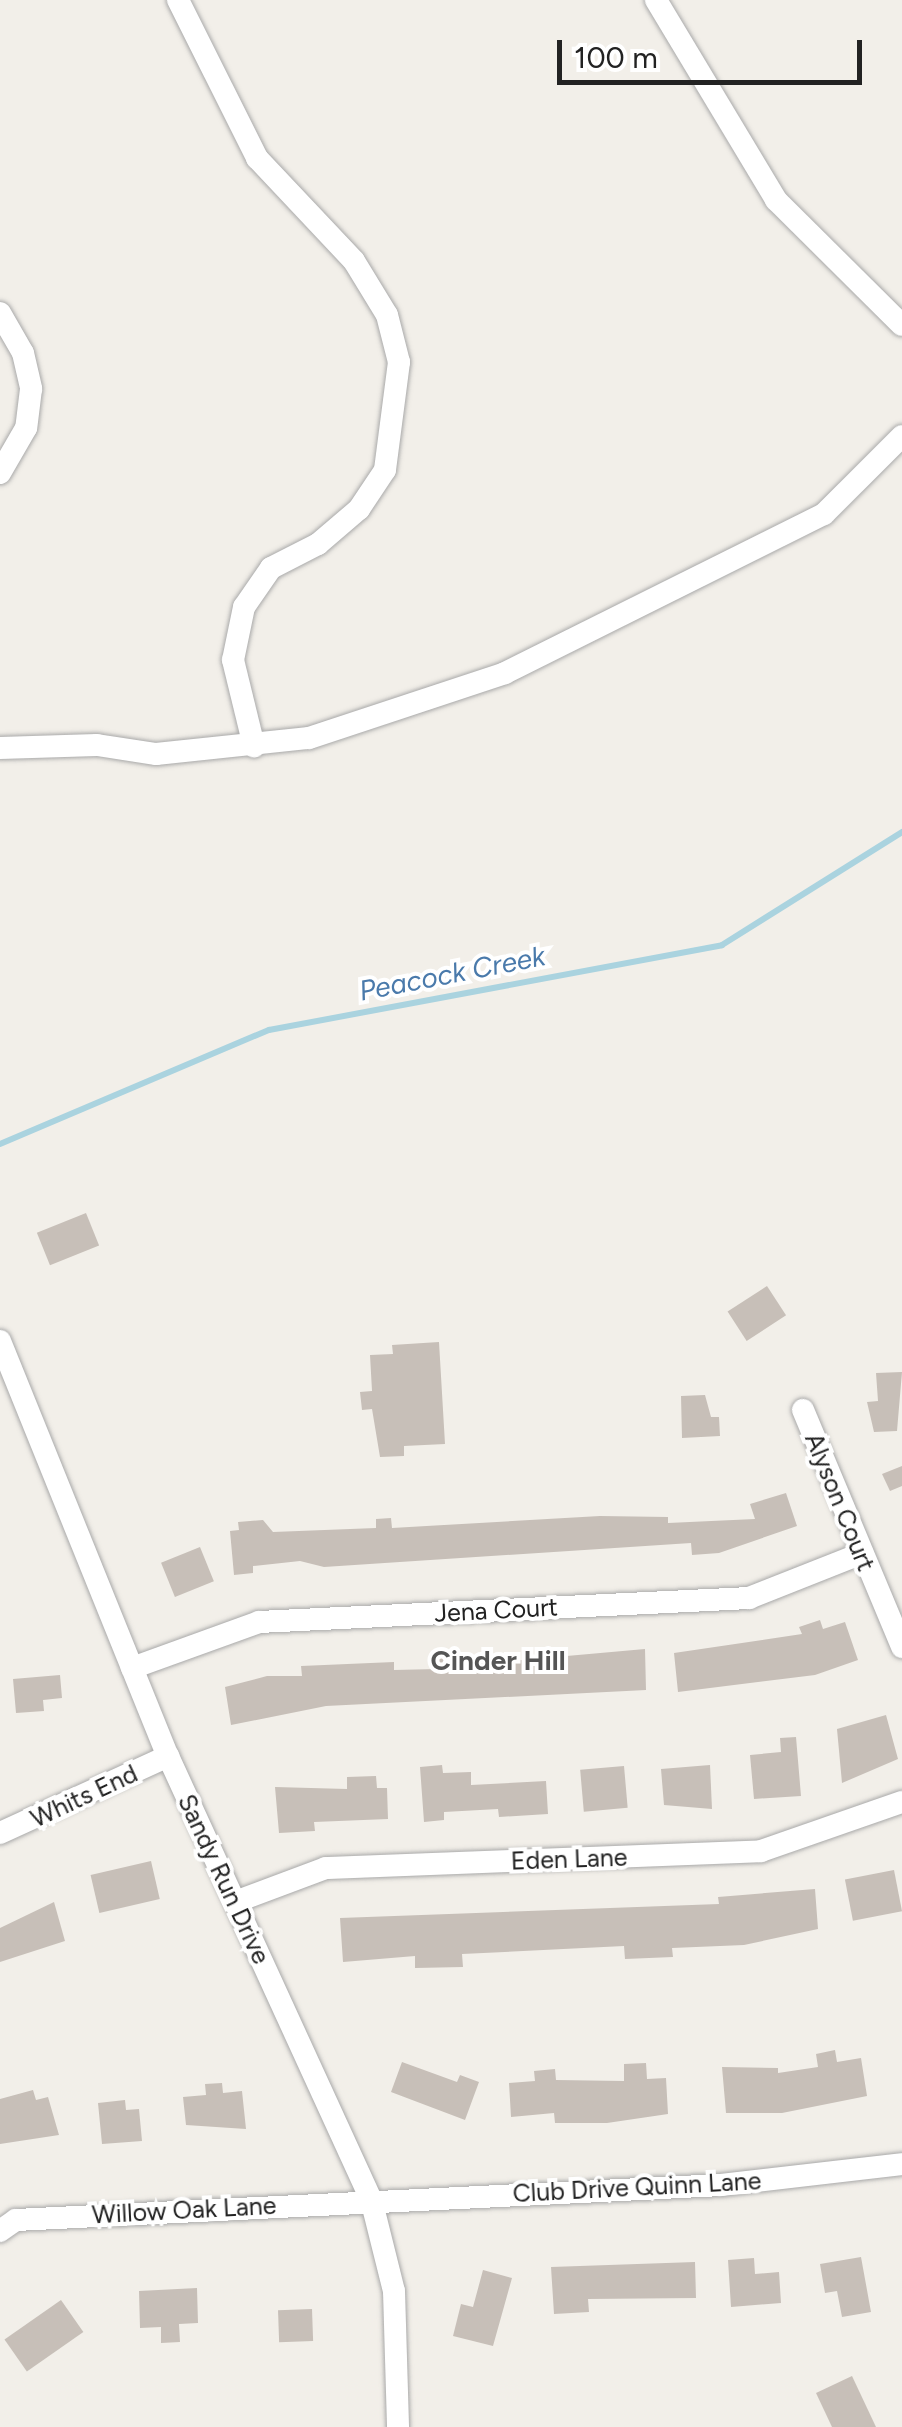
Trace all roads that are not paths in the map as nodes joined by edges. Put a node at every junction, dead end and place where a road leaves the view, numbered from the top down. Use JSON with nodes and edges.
{"nodes":[{"id":1,"x":178,"y":0,"type":"edge"},
{"id":2,"x":656,"y":0,"type":"edge"},
{"id":3,"x":0,"y":313,"type":"edge"},
{"id":4,"x":902,"y":325,"type":"edge"},
{"id":5,"x":902,"y":436,"type":"edge"},
{"id":6,"x":0,"y":473,"type":"edge"},
{"id":7,"x":254,"y":746,"type":"junction"},
{"id":8,"x":0,"y":748,"type":"edge"},
{"id":9,"x":0,"y":1341,"type":"edge"},
{"id":10,"x":803,"y":1410,"type":"dead end"},
{"id":11,"x":860,"y":1554,"type":"junction"},
{"id":12,"x":902,"y":1647,"type":"edge"},
{"id":13,"x":132,"y":1668,"type":"junction"},
{"id":14,"x":168,"y":1756,"type":"junction"},
{"id":15,"x":902,"y":1802,"type":"edge"},
{"id":16,"x":0,"y":1833,"type":"edge"},
{"id":17,"x":234,"y":1902,"type":"junction"},
{"id":18,"x":902,"y":2164,"type":"edge"},
{"id":19,"x":371,"y":2199,"type":"junction"},
{"id":20,"x":0,"y":2231,"type":"edge"},
{"id":21,"x":398,"y":2427,"type":"edge"}],
"edges":[{"from":1,"to":7,"type":"street"},
{"from":2,"to":4,"type":"street"},
{"from":3,"to":6,"type":"street"},
{"from":5,"to":7,"type":"street"},
{"from":7,"to":8,"type":"street"},
{"from":9,"to":13,"type":"street","name":"Sandy Run Drive"},
{"from":10,"to":11,"type":"street","name":"Alyson Court"},
{"from":11,"to":12,"type":"street","name":"Alyson Court"},
{"from":11,"to":13,"type":"street","name":"Jena Court"},
{"from":13,"to":14,"type":"street","name":"Sandy Run Drive"},
{"from":14,"to":16,"type":"street","name":"Whits End"},
{"from":14,"to":17,"type":"street","name":"Sandy Run Drive"},
{"from":15,"to":17,"type":"street","name":"Eden Lane"},
{"from":17,"to":19,"type":"street","name":"Sandy Run Drive"},
{"from":18,"to":19,"type":"street","name":"Club Drive Quinn Lane"},
{"from":19,"to":20,"type":"street","name":"Willow Oak Lane"},
{"from":19,"to":21,"type":"street","name":"Sandy Run Drive"}]}
